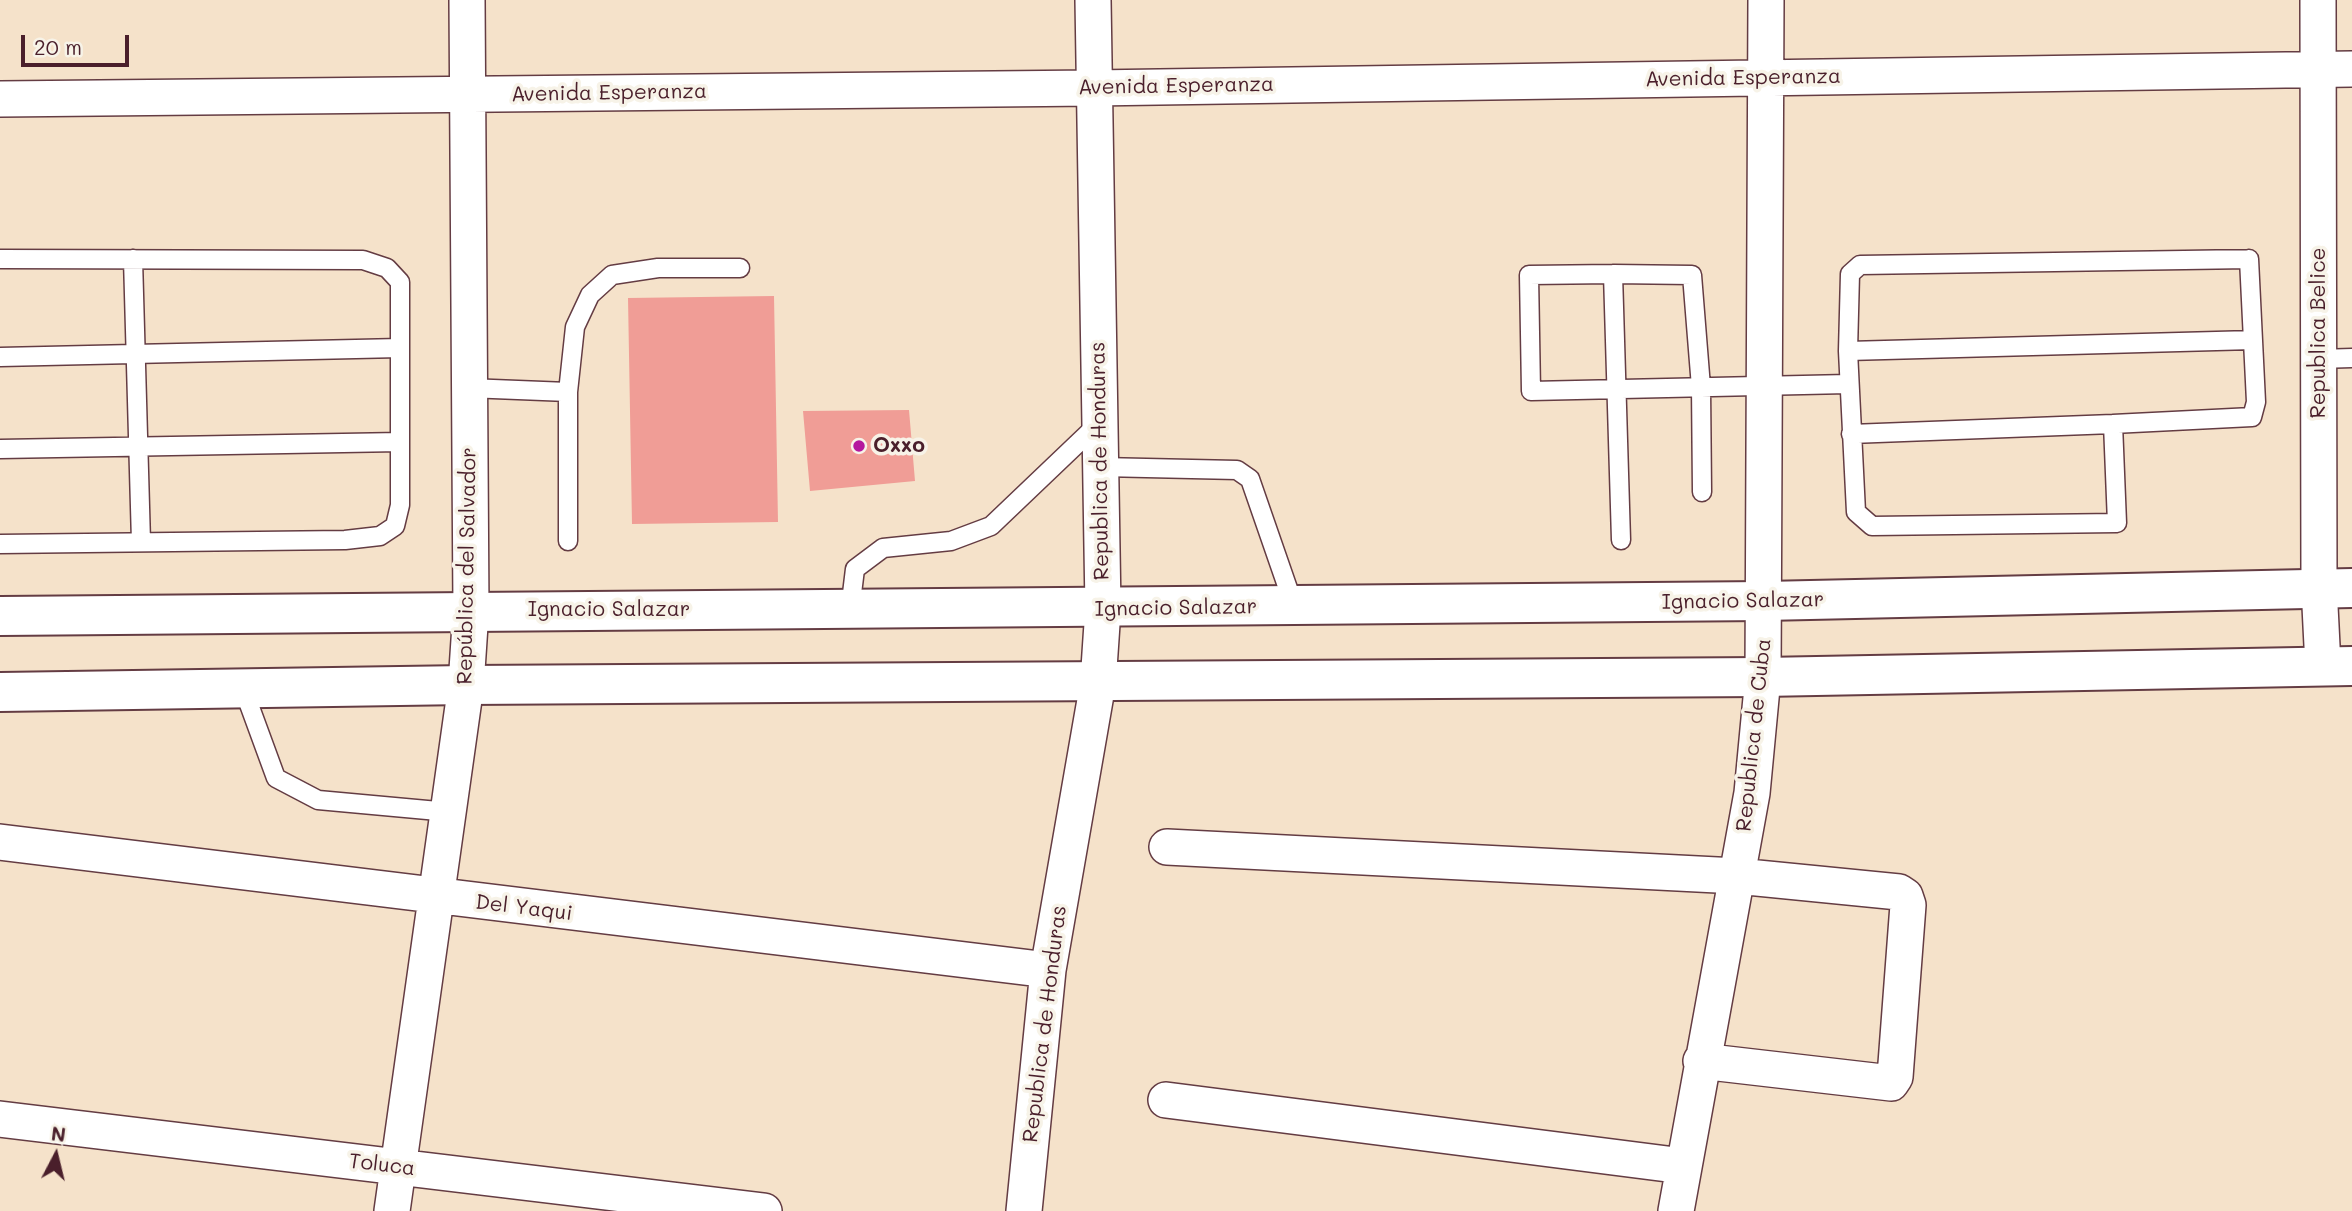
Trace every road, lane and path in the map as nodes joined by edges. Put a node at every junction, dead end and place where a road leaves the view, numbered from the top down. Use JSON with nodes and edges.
{"nodes":[{"id":1,"x":467,"y":0,"type":"edge"},
{"id":2,"x":1093,"y":0,"type":"edge"},
{"id":3,"x":1766,"y":0,"type":"edge"},
{"id":4,"x":2318,"y":0,"type":"edge"},
{"id":5,"x":2336,"y":69,"type":"edge"},
{"id":6,"x":1768,"y":77,"type":"junction"},
{"id":7,"x":1093,"y":88,"type":"junction"},
{"id":8,"x":466,"y":94,"type":"junction"},
{"id":9,"x":0,"y":99,"type":"edge"},
{"id":10,"x":133,"y":258,"type":"junction"},
{"id":11,"x":0,"y":259,"type":"edge"},
{"id":12,"x":740,"y":268,"type":"dead end"},
{"id":13,"x":1613,"y":274,"type":"junction"},
{"id":14,"x":2253,"y":340,"type":"junction"},
{"id":15,"x":400,"y":348,"type":"junction"},
{"id":16,"x":1848,"y":351,"type":"junction"},
{"id":17,"x":137,"y":354,"type":"junction"},
{"id":18,"x":0,"y":357,"type":"edge"},
{"id":19,"x":2336,"y":358,"type":"edge"},
{"id":20,"x":1848,"y":384,"type":"junction"},
{"id":21,"x":1766,"y":385,"type":"junction"},
{"id":22,"x":1700,"y":387,"type":"junction"},
{"id":23,"x":468,"y":388,"type":"junction"},
{"id":24,"x":1619,"y":389,"type":"junction"},
{"id":25,"x":568,"y":392,"type":"junction"},
{"id":26,"x":1100,"y":422,"type":"junction"},
{"id":27,"x":2113,"y":424,"type":"junction"},
{"id":28,"x":1851,"y":434,"type":"junction"},
{"id":29,"x":400,"y":442,"type":"junction"},
{"id":30,"x":139,"y":447,"type":"junction"},
{"id":31,"x":0,"y":449,"type":"edge"},
{"id":32,"x":1101,"y":467,"type":"junction"},
{"id":33,"x":1702,"y":492,"type":"dead end"},
{"id":34,"x":1621,"y":540,"type":"dead end"},
{"id":35,"x":568,"y":541,"type":"dead end"},
{"id":36,"x":141,"y":542,"type":"junction"},
{"id":37,"x":0,"y":544,"type":"edge"},
{"id":38,"x":2336,"y":587,"type":"edge"},
{"id":39,"x":1765,"y":601,"type":"junction"},
{"id":40,"x":1294,"y":606,"type":"junction"},
{"id":41,"x":1103,"y":609,"type":"junction"},
{"id":42,"x":471,"y":610,"type":"junction"},
{"id":43,"x":850,"y":610,"type":"junction"},
{"id":44,"x":0,"y":616,"type":"edge"},
{"id":45,"x":2338,"y":666,"type":"edge"},
{"id":46,"x":1763,"y":677,"type":"junction"},
{"id":47,"x":1098,"y":683,"type":"junction"},
{"id":48,"x":466,"y":685,"type":"junction"},
{"id":49,"x":243,"y":688,"type":"junction"},
{"id":50,"x":0,"y":692,"type":"edge"},
{"id":51,"x":449,"y":812,"type":"junction"},
{"id":52,"x":0,"y":842,"type":"edge"},
{"id":53,"x":1167,"y":847,"type":"dead end"},
{"id":54,"x":1737,"y":876,"type":"junction"},
{"id":55,"x":438,"y":898,"type":"junction"},
{"id":56,"x":1048,"y":970,"type":"junction"},
{"id":57,"x":1701,"y":1061,"type":"junction"},
{"id":58,"x":1166,"y":1100,"type":"dead end"},
{"id":59,"x":0,"y":1119,"type":"edge"},
{"id":60,"x":1683,"y":1166,"type":"junction"},
{"id":61,"x":399,"y":1167,"type":"junction"},
{"id":62,"x":392,"y":1211,"type":"edge"},
{"id":63,"x":764,"y":1211,"type":"edge"},
{"id":64,"x":1024,"y":1211,"type":"edge"},
{"id":65,"x":1676,"y":1211,"type":"edge"}],
"edges":[{"from":1,"to":8,"type":"street","name":"República del Salvador"},
{"from":2,"to":7,"type":"street","name":"Republica de Honduras"},
{"from":3,"to":6,"type":"street","name":"Republica de Cuba"},
{"from":4,"to":5,"type":"street","name":"Republica Belice"},
{"from":5,"to":6,"type":"street","name":"Avenida Esperanza"},
{"from":5,"to":19,"type":"street","name":"Republica Belice"},
{"from":6,"to":7,"type":"street","name":"Avenida Esperanza"},
{"from":6,"to":21,"type":"street","name":"Republica de Cuba"},
{"from":7,"to":8,"type":"street","name":"Avenida Esperanza"},
{"from":7,"to":26,"type":"street","name":"Republica de Honduras"},
{"from":8,"to":9,"type":"street","name":"Avenida Esperanza"},
{"from":8,"to":23,"type":"street","name":"República del Salvador"},
{"from":10,"to":11,"type":"lane"},
{"from":10,"to":15,"type":"lane"},
{"from":10,"to":17,"type":"lane"},
{"from":12,"to":25,"type":"lane"},
{"from":13,"to":22,"type":"lane"},
{"from":13,"to":24,"type":"lane"},
{"from":13,"to":24,"type":"lane"},
{"from":14,"to":16,"type":"lane"},
{"from":14,"to":16,"type":"lane"},
{"from":14,"to":27,"type":"lane"},
{"from":15,"to":17,"type":"lane"},
{"from":15,"to":29,"type":"lane"},
{"from":16,"to":20,"type":"lane"},
{"from":17,"to":18,"type":"lane"},
{"from":17,"to":30,"type":"lane"},
{"from":19,"to":38,"type":"street","name":"Republica Belice"},
{"from":20,"to":21,"type":"lane"},
{"from":20,"to":28,"type":"lane"},
{"from":21,"to":22,"type":"lane"},
{"from":21,"to":39,"type":"street","name":"Republica de Cuba"},
{"from":22,"to":24,"type":"lane"},
{"from":22,"to":33,"type":"lane"},
{"from":23,"to":25,"type":"lane"},
{"from":23,"to":42,"type":"street","name":"República del Salvador"},
{"from":24,"to":34,"type":"lane"},
{"from":25,"to":35,"type":"lane"},
{"from":26,"to":32,"type":"street","name":"Republica de Honduras"},
{"from":26,"to":43,"type":"lane"},
{"from":27,"to":28,"type":"lane"},
{"from":27,"to":28,"type":"lane"},
{"from":29,"to":30,"type":"lane"},
{"from":29,"to":36,"type":"lane"},
{"from":30,"to":31,"type":"lane"},
{"from":30,"to":36,"type":"lane"},
{"from":32,"to":40,"type":"lane"},
{"from":32,"to":41,"type":"street","name":"Republica de Honduras"},
{"from":36,"to":37,"type":"lane"},
{"from":38,"to":39,"type":"main road","name":"Ignacio Salazar"},
{"from":38,"to":45,"type":"street","name":"Republica Belice"},
{"from":39,"to":40,"type":"main road","name":"Ignacio Salazar"},
{"from":39,"to":46,"type":"street","name":"Republica de Cuba"},
{"from":40,"to":41,"type":"main road","name":"Ignacio Salazar"},
{"from":41,"to":43,"type":"main road","name":"Ignacio Salazar"},
{"from":41,"to":47,"type":"street","name":"Republica de Honduras"},
{"from":42,"to":43,"type":"main road","name":"Ignacio Salazar"},
{"from":42,"to":44,"type":"main road","name":"Ignacio Salazar"},
{"from":42,"to":48,"type":"street","name":"República del Salvador"},
{"from":45,"to":46,"type":"main road"},
{"from":46,"to":47,"type":"main road"},
{"from":46,"to":54,"type":"street","name":"Republica de Cuba"},
{"from":47,"to":48,"type":"main road"},
{"from":47,"to":56,"type":"street","name":"Republica de Honduras"},
{"from":48,"to":49,"type":"main road"},
{"from":48,"to":51,"type":"street","name":"República del Salvador"},
{"from":49,"to":50,"type":"main road"},
{"from":49,"to":51,"type":"lane"},
{"from":51,"to":55,"type":"street","name":"República del Salvador"},
{"from":52,"to":55,"type":"street","name":"Del Yaqui"},
{"from":53,"to":54,"type":"street"},
{"from":54,"to":57,"type":"street","name":"Republica de Cuba"},
{"from":54,"to":57,"type":"street"},
{"from":55,"to":56,"type":"street","name":"Del Yaqui"},
{"from":55,"to":61,"type":"street","name":"República del Salvador"},
{"from":56,"to":64,"type":"street","name":"Republica de Honduras"},
{"from":57,"to":60,"type":"street","name":"Republica de Cuba"},
{"from":58,"to":60,"type":"street"},
{"from":59,"to":61,"type":"street","name":"Toluca"},
{"from":60,"to":65,"type":"street","name":"Republica de Cuba"},
{"from":61,"to":62,"type":"street","name":"República del Salvador"},
{"from":61,"to":63,"type":"street","name":"Toluca"}]}
